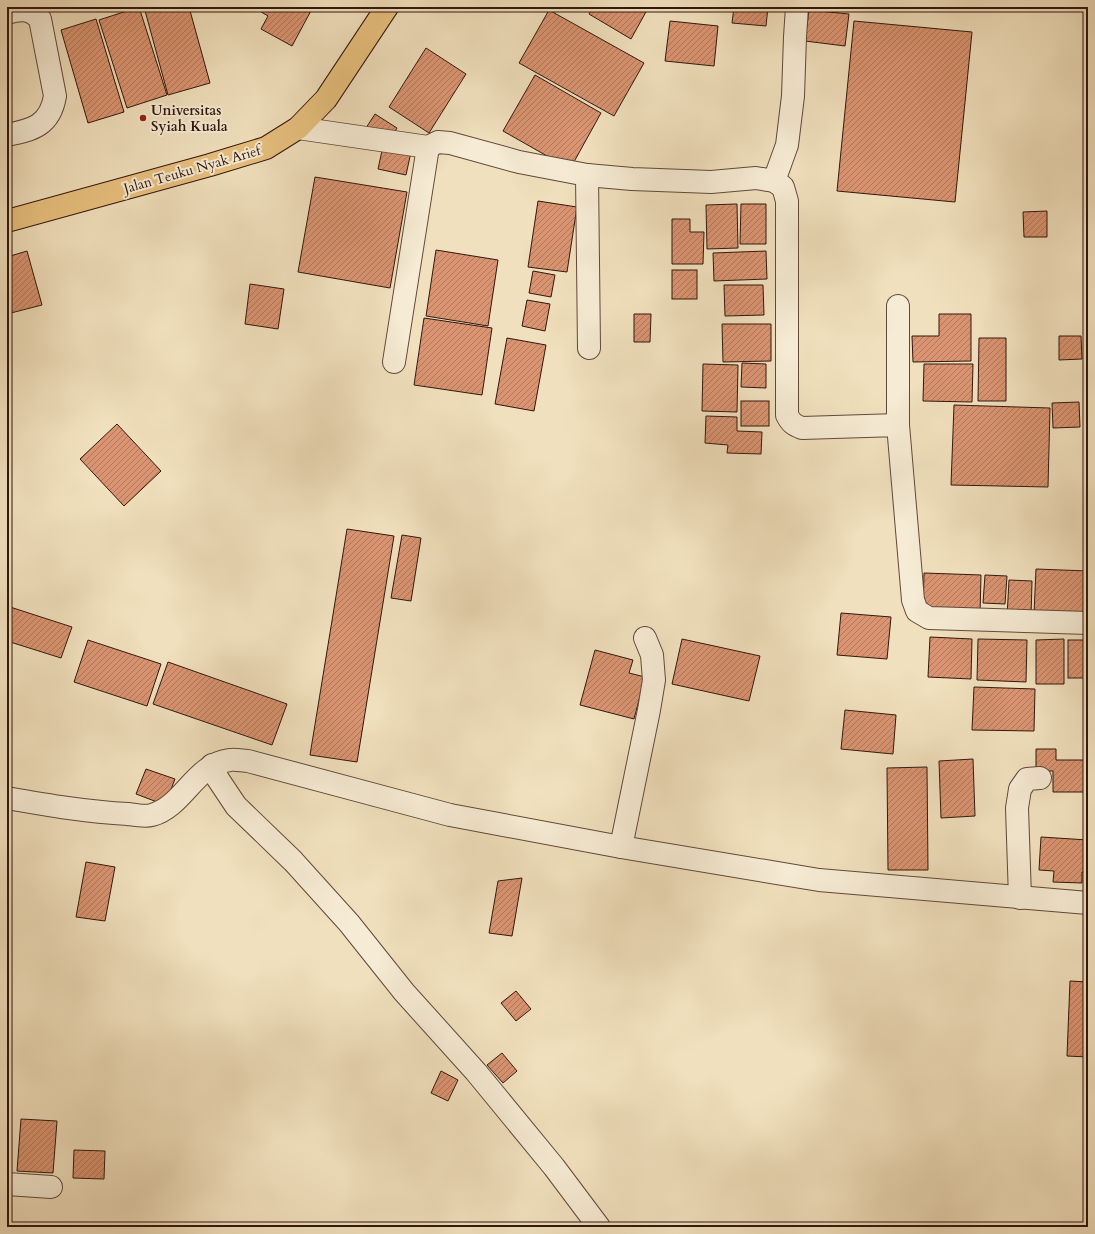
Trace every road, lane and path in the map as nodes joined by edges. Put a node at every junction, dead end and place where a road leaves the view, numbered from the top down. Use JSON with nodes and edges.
{"nodes":[{"id":1,"x":387,"y":7,"type":"edge"},
{"id":2,"x":797,"y":7,"type":"edge"},
{"id":3,"x":7,"y":13,"type":"edge"},
{"id":4,"x":298,"y":128,"type":"junction"},
{"id":5,"x":7,"y":135,"type":"edge"},
{"id":6,"x":428,"y":147,"type":"junction"},
{"id":7,"x":587,"y":175,"type":"junction"},
{"id":8,"x":774,"y":181,"type":"junction"},
{"id":9,"x":7,"y":221,"type":"edge"},
{"id":10,"x":898,"y":306,"type":"dead end"},
{"id":11,"x":589,"y":348,"type":"dead end"},
{"id":12,"x":394,"y":362,"type":"dead end"},
{"id":13,"x":898,"y":425,"type":"junction"},
{"id":14,"x":1088,"y":623,"type":"edge"},
{"id":15,"x":645,"y":638,"type":"dead end"},
{"id":16,"x":212,"y":765,"type":"junction"},
{"id":17,"x":1040,"y":778,"type":"dead end"},
{"id":18,"x":7,"y":798,"type":"edge"},
{"id":19,"x":621,"y":847,"type":"junction"},
{"id":20,"x":1020,"y":898,"type":"junction"},
{"id":21,"x":1088,"y":903,"type":"edge"},
{"id":22,"x":7,"y":1184,"type":"edge"},
{"id":23,"x":51,"y":1187,"type":"dead end"},
{"id":24,"x":599,"y":1227,"type":"edge"}],
"edges":[{"from":1,"to":4,"type":"main road","name":"Jalan Teuku Nyak Arief"},
{"from":2,"to":8,"type":"street"},
{"from":3,"to":5,"type":"street"},
{"from":4,"to":6,"type":"street"},
{"from":4,"to":9,"type":"main road","name":"Jalan Teuku Nyak Arief"},
{"from":6,"to":7,"type":"street"},
{"from":6,"to":12,"type":"street"},
{"from":7,"to":8,"type":"street"},
{"from":7,"to":11,"type":"street"},
{"from":8,"to":13,"type":"street"},
{"from":10,"to":13,"type":"street"},
{"from":13,"to":14,"type":"street"},
{"from":15,"to":19,"type":"street"},
{"from":16,"to":18,"type":"street"},
{"from":16,"to":19,"type":"street"},
{"from":16,"to":24,"type":"street"},
{"from":17,"to":20,"type":"street"},
{"from":19,"to":20,"type":"street"},
{"from":20,"to":21,"type":"street"},
{"from":22,"to":23,"type":"street"}]}
